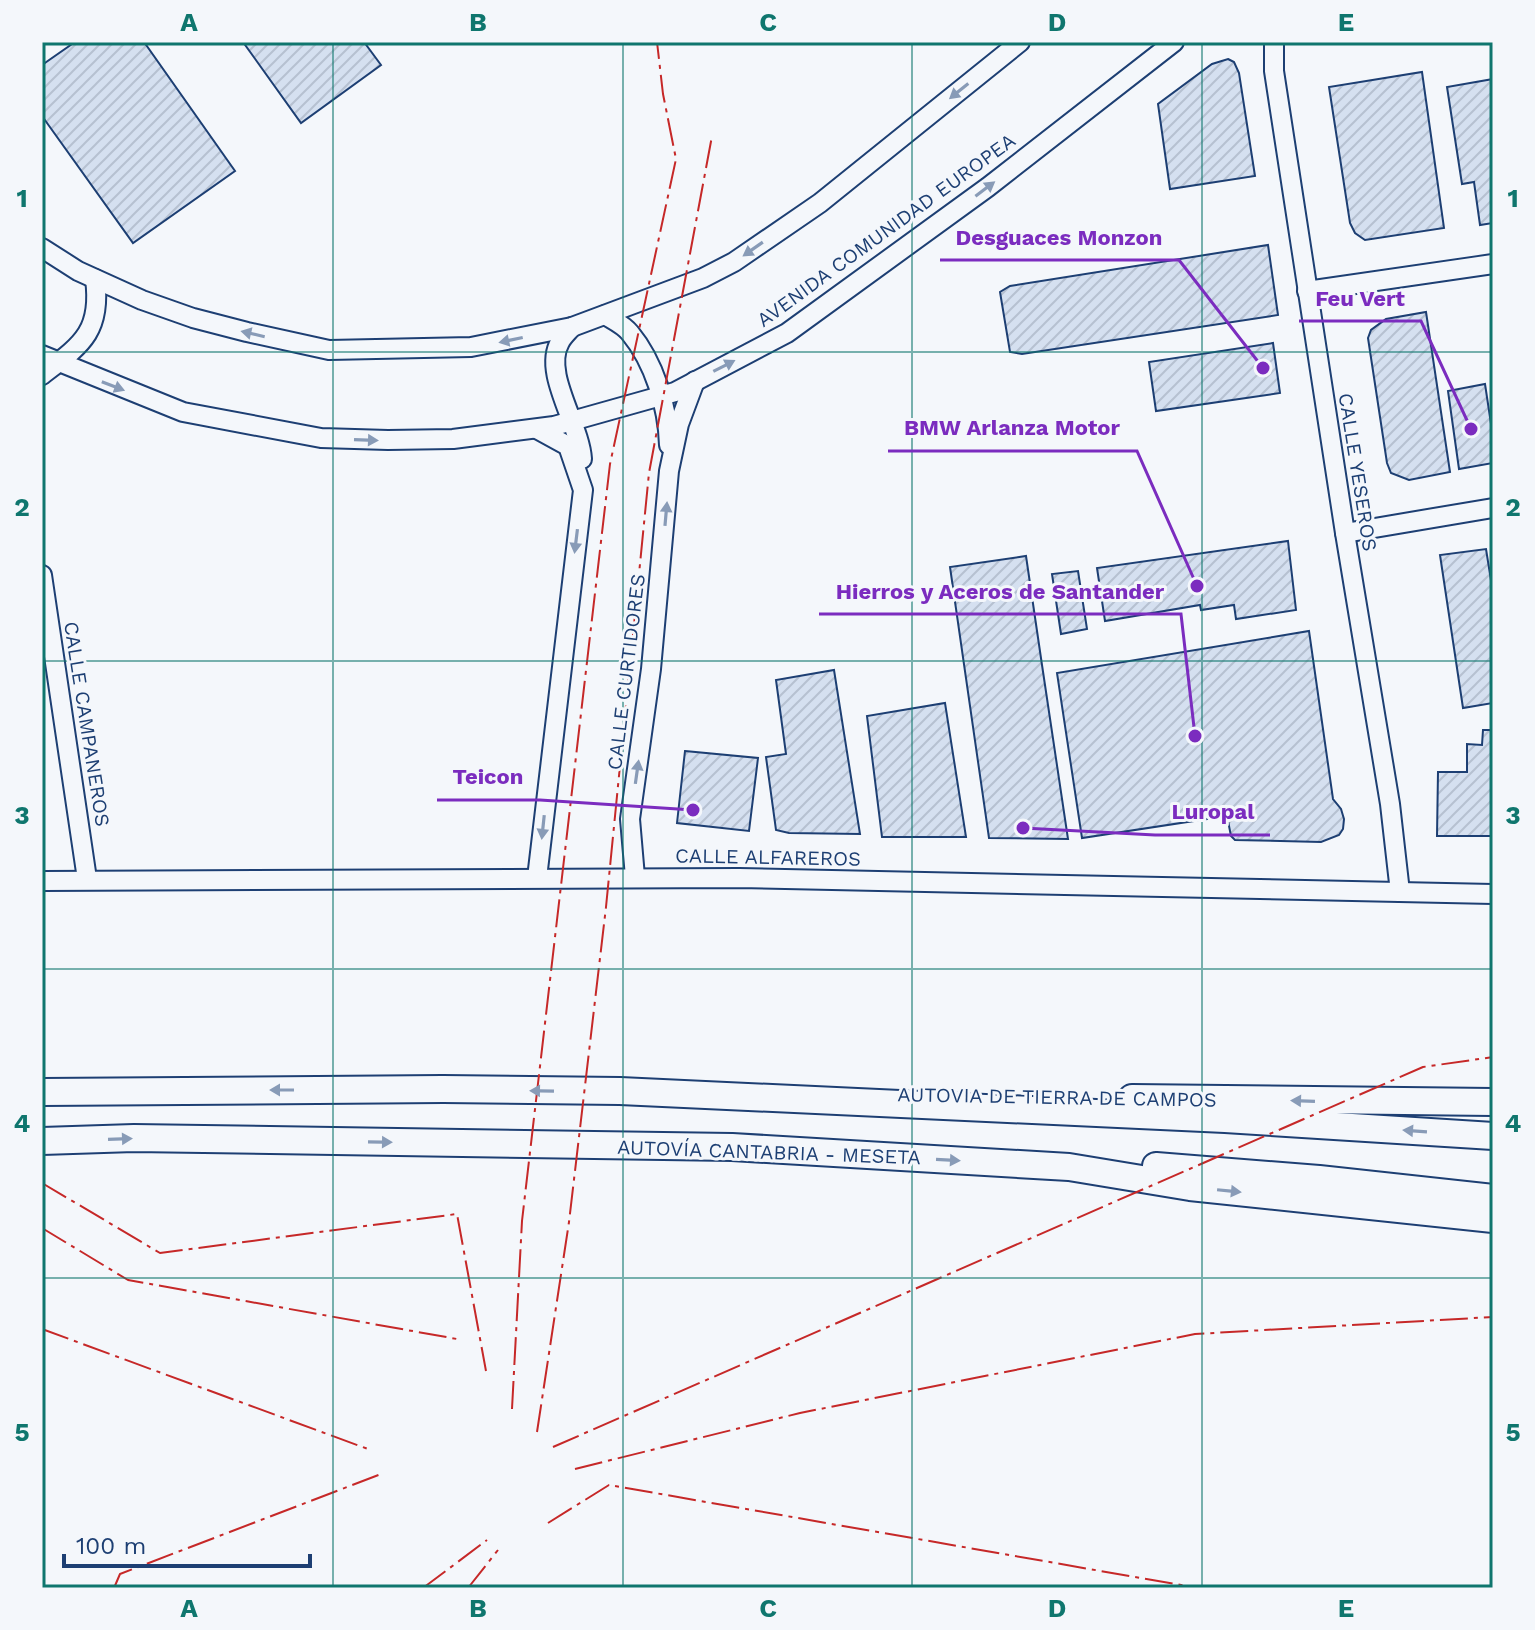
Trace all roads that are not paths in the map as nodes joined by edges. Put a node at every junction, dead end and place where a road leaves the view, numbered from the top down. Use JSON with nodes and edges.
{"nodes":[{"id":1,"x":1020,"y":42,"type":"edge"},
{"id":2,"x":1174,"y":42,"type":"edge"},
{"id":3,"x":1258,"y":42,"type":"edge"},
{"id":4,"x":1272,"y":47,"type":"edge"},
{"id":5,"x":42,"y":248,"type":"edge"},
{"id":6,"x":50,"y":262,"type":"edge"},
{"id":7,"x":1493,"y":264,"type":"edge"},
{"id":8,"x":95,"y":279,"type":"junction"},
{"id":9,"x":1307,"y":291,"type":"junction"},
{"id":10,"x":605,"y":315,"type":"junction"},
{"id":11,"x":572,"y":327,"type":"junction"},
{"id":12,"x":50,"y":359,"type":"edge"},
{"id":13,"x":42,"y":375,"type":"edge"},
{"id":14,"x":695,"y":381,"type":"junction"},
{"id":15,"x":661,"y":396,"type":"junction"},
{"id":16,"x":572,"y":421,"type":"junction"},
{"id":17,"x":537,"y":429,"type":"junction"},
{"id":18,"x":669,"y":471,"type":"junction"},
{"id":19,"x":583,"y":490,"type":"junction"},
{"id":20,"x":1493,"y":508,"type":"edge"},
{"id":21,"x":1345,"y":533,"type":"junction"},
{"id":22,"x":42,"y":575,"type":"edge"},
{"id":23,"x":635,"y":877,"type":"junction"},
{"id":24,"x":537,"y":878,"type":"junction"},
{"id":25,"x":87,"y":879,"type":"junction"},
{"id":26,"x":42,"y":881,"type":"edge"},
{"id":27,"x":1400,"y":892,"type":"junction"},
{"id":28,"x":1493,"y":894,"type":"edge"},
{"id":29,"x":620,"y":1091,"type":"junction"},
{"id":30,"x":42,"y":1092,"type":"edge"},
{"id":31,"x":1493,"y":1102,"type":"edge"},
{"id":32,"x":1493,"y":1136,"type":"edge"},
{"id":33,"x":42,"y":1141,"type":"edge"},
{"id":34,"x":1069,"y":1167,"type":"junction"},
{"id":35,"x":1493,"y":1198,"type":"edge"},
{"id":36,"x":1493,"y":1219,"type":"edge"}],
"edges":[{"from":1,"to":10,"type":"street","one_way":true},
{"from":14,"to":2,"type":"street","name":"AVENIDA COMUNIDAD EUROPEA","one_way":true},
{"from":3,"to":4,"type":"street","name":"CALLE YESEROS"},
{"from":4,"to":9,"type":"street","name":"CALLE YESEROS"},
{"from":5,"to":6,"type":"street"},
{"from":6,"to":8,"type":"street"},
{"from":7,"to":9,"type":"street"},
{"from":11,"to":8,"type":"street","one_way":true},
{"from":8,"to":12,"type":"street"},
{"from":9,"to":21,"type":"street","name":"CALLE YESEROS"},
{"from":10,"to":11,"type":"street"},
{"from":10,"to":15,"type":"street","name":"CALLE CURTIDORES"},
{"from":11,"to":16,"type":"street"},
{"from":12,"to":13,"type":"street"},
{"from":12,"to":17,"type":"street","name":"AVENIDA COMUNIDAD EUROPEA","one_way":true},
{"from":14,"to":15,"type":"street","name":"AVENIDA COMUNIDAD EUROPEA"},
{"from":14,"to":18,"type":"street","name":"CALLE CURTIDORES"},
{"from":15,"to":16,"type":"street","name":"AVENIDA COMUNIDAD EUROPEA"},
{"from":15,"to":18,"type":"street","name":"CALLE CURTIDORES"},
{"from":16,"to":17,"type":"street","name":"AVENIDA COMUNIDAD EUROPEA"},
{"from":16,"to":19,"type":"street"},
{"from":17,"to":19,"type":"street"},
{"from":23,"to":18,"type":"street","name":"CALLE CURTIDORES","one_way":true},
{"from":19,"to":24,"type":"street","one_way":true},
{"from":20,"to":21,"type":"street"},
{"from":21,"to":27,"type":"street","name":"CALLE YESEROS"},
{"from":22,"to":25,"type":"street","name":"CALLE CAMPANEROS"},
{"from":23,"to":24,"type":"street","name":"CALLE ALFAREROS"},
{"from":23,"to":27,"type":"street","name":"CALLE ALFAREROS"},
{"from":24,"to":25,"type":"street","name":"CALLE ALFAREROS"},
{"from":25,"to":26,"type":"street","name":"CALLE ALFAREROS"},
{"from":27,"to":28,"type":"street","name":"CALLE ALFAREROS"},
{"from":29,"to":30,"type":"highway","one_way":true},
{"from":31,"to":29,"type":"highway","name":"AUTOVIA DE TIERRA DE CAMPOS","one_way":true},
{"from":32,"to":29,"type":"highway","one_way":true},
{"from":33,"to":34,"type":"highway","name":"AUTOVÍA CANTABRIA - MESETA","one_way":true},
{"from":34,"to":35,"type":"highway"},
{"from":34,"to":36,"type":"highway","name":"AUTOVÍA CANTABRIA - MESETA","one_way":true}]}
